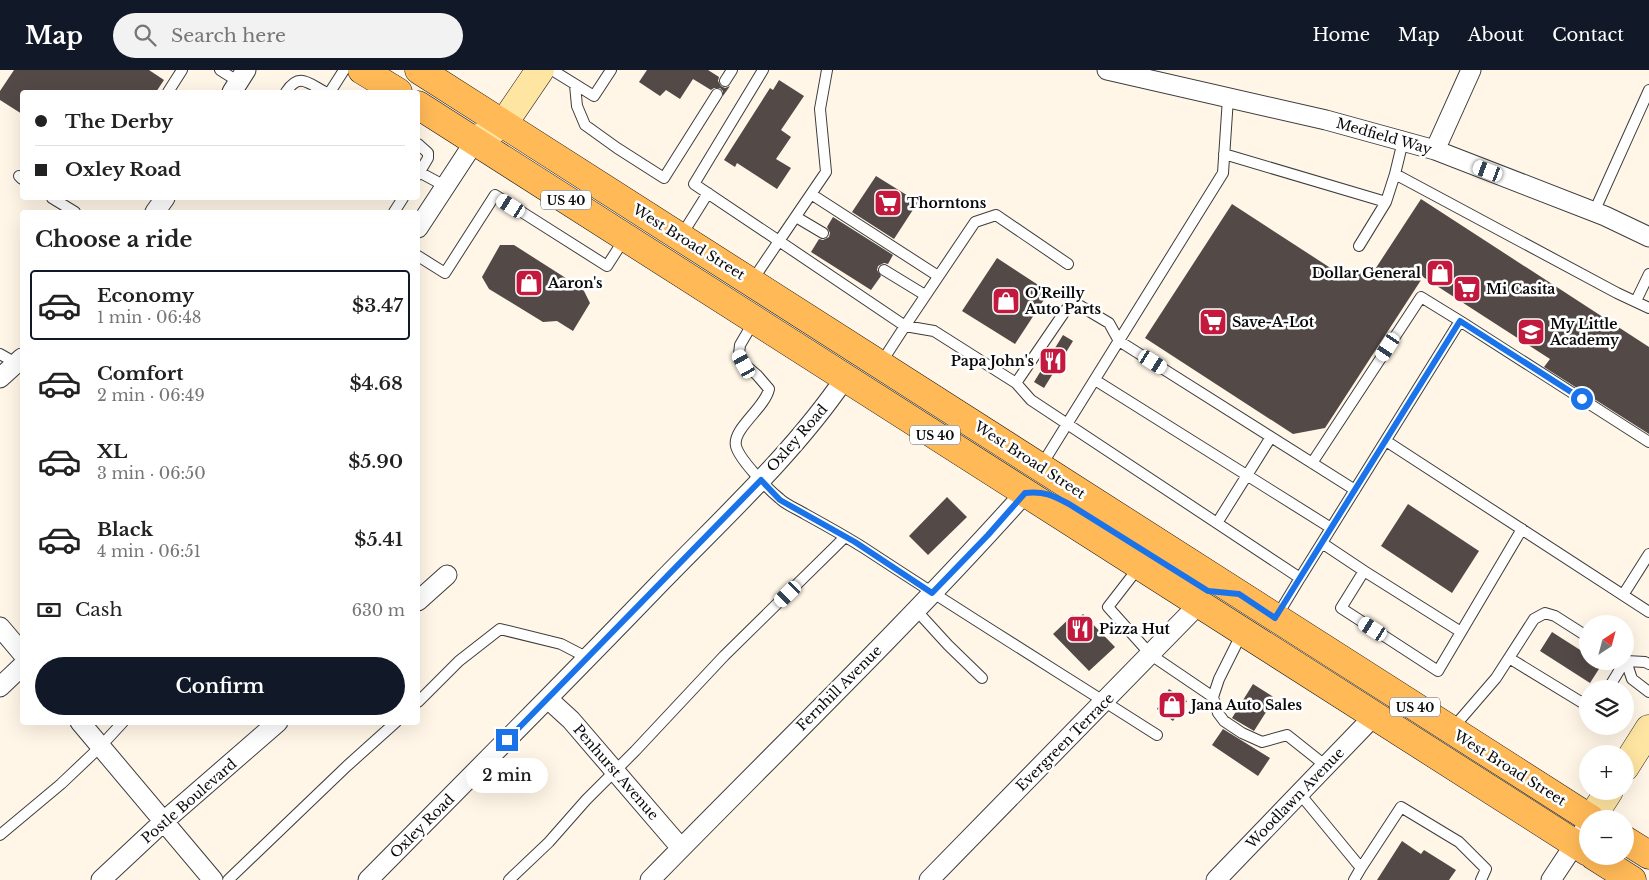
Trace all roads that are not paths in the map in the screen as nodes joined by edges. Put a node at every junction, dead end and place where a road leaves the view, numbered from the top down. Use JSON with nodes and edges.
{"nodes":[{"id":1,"x":182,"y":70,"type":"edge"},
{"id":2,"x":220,"y":70,"type":"edge"},
{"id":3,"x":344,"y":70,"type":"edge"},
{"id":4,"x":362,"y":70,"type":"edge"},
{"id":5,"x":419,"y":70,"type":"edge"},
{"id":6,"x":540,"y":70,"type":"edge"},
{"id":7,"x":552,"y":70,"type":"edge"},
{"id":8,"x":611,"y":70,"type":"edge"},
{"id":9,"x":732,"y":70,"type":"edge"},
{"id":10,"x":763,"y":70,"type":"edge"},
{"id":11,"x":827,"y":70,"type":"edge"},
{"id":12,"x":1107,"y":70,"type":"edge"},
{"id":13,"x":1471,"y":70,"type":"edge"},
{"id":14,"x":725,"y":81,"type":"dead end"},
{"id":15,"x":239,"y":82,"type":"edge"},
{"id":16,"x":575,"y":85,"type":"junction"},
{"id":17,"x":169,"y":90,"type":"edge"},
{"id":18,"x":287,"y":90,"type":"edge"},
{"id":19,"x":321,"y":90,"type":"edge"},
{"id":20,"x":331,"y":90,"type":"edge"},
{"id":21,"x":390,"y":90,"type":"edge"},
{"id":22,"x":1649,"y":90,"type":"edge"},
{"id":23,"x":717,"y":94,"type":"dead end"},
{"id":24,"x":1228,"y":98,"type":"junction"},
{"id":25,"x":420,"y":106,"type":"edge"},
{"id":26,"x":504,"y":123,"type":"junction"},
{"id":27,"x":475,"y":141,"type":"junction"},
{"id":28,"x":1404,"y":141,"type":"junction"},
{"id":29,"x":420,"y":146,"type":"edge"},
{"id":30,"x":1435,"y":150,"type":"junction"},
{"id":31,"x":1224,"y":154,"type":"junction"},
{"id":32,"x":420,"y":170,"type":"edge"},
{"id":33,"x":420,"y":174,"type":"edge"},
{"id":34,"x":1395,"y":174,"type":"junction"},
{"id":35,"x":445,"y":186,"type":"junction"},
{"id":36,"x":708,"y":193,"type":"junction"},
{"id":37,"x":811,"y":194,"type":"junction"},
{"id":38,"x":55,"y":200,"type":"edge"},
{"id":39,"x":1386,"y":202,"type":"junction"},
{"id":40,"x":72,"y":210,"type":"edge"},
{"id":41,"x":1594,"y":212,"type":"junction"},
{"id":42,"x":796,"y":216,"type":"junction"},
{"id":43,"x":420,"y":225,"type":"edge"},
{"id":44,"x":823,"y":233,"type":"dead end"},
{"id":45,"x":681,"y":236,"type":"junction"},
{"id":46,"x":1649,"y":237,"type":"edge"},
{"id":47,"x":625,"y":238,"type":"junction"},
{"id":48,"x":779,"y":242,"type":"junction"},
{"id":49,"x":1359,"y":246,"type":"dead end"},
{"id":50,"x":420,"y":257,"type":"edge"},
{"id":51,"x":657,"y":259,"type":"junction"},
{"id":52,"x":1068,"y":264,"type":"dead end"},
{"id":53,"x":884,"y":270,"type":"dead end"},
{"id":54,"x":1649,"y":274,"type":"edge"},
{"id":55,"x":938,"y":276,"type":"junction"},
{"id":56,"x":752,"y":281,"type":"junction"},
{"id":57,"x":925,"y":296,"type":"junction"},
{"id":58,"x":1636,"y":301,"type":"junction"},
{"id":59,"x":1649,"y":308,"type":"edge"},
{"id":60,"x":754,"y":320,"type":"junction"},
{"id":61,"x":1460,"y":321,"type":"junction"},
{"id":62,"x":905,"y":326,"type":"junction"},
{"id":63,"x":1119,"y":341,"type":"junction"},
{"id":64,"x":0,"y":354,"type":"edge"},
{"id":65,"x":19,"y":361,"type":"edge"},
{"id":66,"x":881,"y":364,"type":"junction"},
{"id":67,"x":0,"y":378,"type":"edge"},
{"id":68,"x":845,"y":378,"type":"junction"},
{"id":69,"x":1095,"y":380,"type":"junction"},
{"id":70,"x":1016,"y":383,"type":"junction"},
{"id":71,"x":1068,"y":425,"type":"junction"},
{"id":72,"x":1271,"y":437,"type":"junction"},
{"id":73,"x":1386,"y":441,"type":"junction"},
{"id":74,"x":1649,"y":442,"type":"edge"},
{"id":75,"x":1312,"y":463,"type":"junction"},
{"id":76,"x":1041,"y":466,"type":"junction"},
{"id":77,"x":1247,"y":475,"type":"junction"},
{"id":78,"x":761,"y":480,"type":"junction"},
{"id":79,"x":1355,"y":490,"type":"junction"},
{"id":80,"x":1025,"y":493,"type":"junction"},
{"id":81,"x":1217,"y":523,"type":"junction"},
{"id":82,"x":1331,"y":528,"type":"junction"},
{"id":83,"x":1522,"y":529,"type":"junction"},
{"id":84,"x":845,"y":537,"type":"junction"},
{"id":85,"x":1322,"y":543,"type":"junction"},
{"id":86,"x":1649,"y":554,"type":"edge"},
{"id":87,"x":1140,"y":567,"type":"junction"},
{"id":88,"x":1364,"y":571,"type":"junction"},
{"id":89,"x":447,"y":575,"type":"dead end"},
{"id":90,"x":1300,"y":578,"type":"junction"},
{"id":91,"x":932,"y":593,"type":"junction"},
{"id":92,"x":1239,"y":594,"type":"junction"},
{"id":93,"x":1623,"y":595,"type":"junction"},
{"id":94,"x":420,"y":599,"type":"edge"},
{"id":95,"x":1200,"y":604,"type":"junction"},
{"id":96,"x":916,"y":610,"type":"junction"},
{"id":97,"x":1649,"y":612,"type":"edge"},
{"id":98,"x":1275,"y":618,"type":"junction"},
{"id":99,"x":0,"y":627,"type":"edge"},
{"id":100,"x":1579,"y":631,"type":"edge"},
{"id":101,"x":1242,"y":632,"type":"junction"},
{"id":102,"x":1461,"y":632,"type":"junction"},
{"id":103,"x":20,"y":651,"type":"edge"},
{"id":104,"x":1151,"y":655,"type":"junction"},
{"id":105,"x":588,"y":658,"type":"junction"},
{"id":106,"x":1509,"y":658,"type":"junction"},
{"id":107,"x":1634,"y":661,"type":"edge"},
{"id":108,"x":1649,"y":664,"type":"edge"},
{"id":109,"x":20,"y":668,"type":"edge"},
{"id":110,"x":1628,"y":670,"type":"edge"},
{"id":111,"x":982,"y":678,"type":"dead end"},
{"id":112,"x":0,"y":687,"type":"edge"},
{"id":113,"x":1649,"y":692,"type":"edge"},
{"id":114,"x":1213,"y":697,"type":"junction"},
{"id":115,"x":548,"y":698,"type":"junction"},
{"id":116,"x":420,"y":700,"type":"edge"},
{"id":117,"x":1579,"y":701,"type":"edge"},
{"id":118,"x":1104,"y":702,"type":"junction"},
{"id":119,"x":1374,"y":716,"type":"junction"},
{"id":120,"x":82,"y":725,"type":"edge"},
{"id":121,"x":120,"y":725,"type":"edge"},
{"id":122,"x":275,"y":725,"type":"edge"},
{"id":123,"x":393,"y":725,"type":"edge"},
{"id":124,"x":1649,"y":729,"type":"edge"},
{"id":125,"x":1451,"y":730,"type":"junction"},
{"id":126,"x":1158,"y":736,"type":"dead end"},
{"id":127,"x":100,"y":747,"type":"junction"},
{"id":128,"x":1634,"y":752,"type":"edge"},
{"id":129,"x":1326,"y":766,"type":"junction"},
{"id":130,"x":615,"y":771,"type":"junction"},
{"id":131,"x":1300,"y":794,"type":"junction"},
{"id":132,"x":1579,"y":811,"type":"edge"},
{"id":133,"x":163,"y":822,"type":"junction"},
{"id":134,"x":0,"y":834,"type":"edge"},
{"id":135,"x":1579,"y":840,"type":"edge"},
{"id":136,"x":1634,"y":846,"type":"edge"},
{"id":137,"x":681,"y":848,"type":"junction"},
{"id":138,"x":1579,"y":851,"type":"edge"},
{"id":139,"x":1649,"y":855,"type":"edge"},
{"id":140,"x":1613,"y":865,"type":"edge"},
{"id":141,"x":1361,"y":868,"type":"junction"},
{"id":142,"x":101,"y":880,"type":"edge"},
{"id":143,"x":212,"y":880,"type":"edge"},
{"id":144,"x":228,"y":880,"type":"edge"},
{"id":145,"x":368,"y":880,"type":"edge"},
{"id":146,"x":509,"y":880,"type":"edge"},
{"id":147,"x":650,"y":880,"type":"edge"},
{"id":148,"x":929,"y":880,"type":"edge"},
{"id":149,"x":1216,"y":880,"type":"edge"},
{"id":150,"x":1354,"y":880,"type":"edge"},
{"id":151,"x":1481,"y":880,"type":"edge"},
{"id":152,"x":1551,"y":880,"type":"edge"},
{"id":153,"x":1632,"y":880,"type":"edge"}],
"edges":[{"from":1,"to":17,"type":"lane"},
{"from":2,"to":15,"type":"lane"},
{"from":3,"to":20,"type":"lane"},
{"from":4,"to":21,"type":"main road"},
{"from":5,"to":26,"type":"main road","name":"West Broad Street","number":"US 40"},
{"from":6,"to":26,"type":"street"},
{"from":7,"to":16,"type":"lane"},
{"from":8,"to":16,"type":"lane"},
{"from":9,"to":14,"type":"lane"},
{"from":10,"to":36,"type":"lane"},
{"from":11,"to":37,"type":"lane"},
{"from":12,"to":24,"type":"street","name":"Medfield Way"},
{"from":13,"to":30,"type":"street"},
{"from":16,"to":23,"type":"lane"},
{"from":18,"to":19,"type":"lane"},
{"from":22,"to":41,"type":"lane"},
{"from":24,"to":28,"type":"street","name":"Medfield Way"},
{"from":24,"to":31,"type":"lane"},
{"from":25,"to":27,"type":"main road","name":"West Broad Street","number":"US 40"},
{"from":26,"to":27,"type":"street"},
{"from":26,"to":45,"type":"main road","name":"West Broad Street","number":"US 40"},
{"from":27,"to":35,"type":"street"},
{"from":27,"to":47,"type":"main road","name":"West Broad Street","number":"US 40"},
{"from":28,"to":30,"type":"street","name":"Medfield Way"},
{"from":28,"to":34,"type":"lane"},
{"from":29,"to":32,"type":"lane"},
{"from":30,"to":41,"type":"street","name":"Medfield Way"},
{"from":31,"to":39,"type":"lane"},
{"from":31,"to":63,"type":"lane"},
{"from":33,"to":35,"type":"lane"},
{"from":34,"to":39,"type":"lane"},
{"from":34,"to":58,"type":"lane"},
{"from":35,"to":43,"type":"street"},
{"from":36,"to":45,"type":"lane"},
{"from":36,"to":48,"type":"lane"},
{"from":37,"to":42,"type":"lane"},
{"from":37,"to":55,"type":"lane"},
{"from":38,"to":40,"type":"lane"},
{"from":39,"to":49,"type":"lane"},
{"from":41,"to":46,"type":"street","name":"Medfield Way"},
{"from":42,"to":44,"type":"lane"},
{"from":42,"to":48,"type":"lane"},
{"from":45,"to":56,"type":"main road","name":"West Broad Street","number":"US 40"},
{"from":47,"to":50,"type":"lane"},
{"from":47,"to":51,"type":"main road","name":"West Broad Street","number":"US 40"},
{"from":48,"to":56,"type":"lane"},
{"from":48,"to":62,"type":"lane"},
{"from":51,"to":60,"type":"main road","name":"West Broad Street","number":"US 40"},
{"from":51,"to":66,"type":"main road"},
{"from":52,"to":55,"type":"lane"},
{"from":53,"to":57,"type":"lane"},
{"from":54,"to":58,"type":"lane"},
{"from":55,"to":57,"type":"lane"},
{"from":56,"to":66,"type":"main road","name":"West Broad Street","number":"US 40"},
{"from":57,"to":62,"type":"lane"},
{"from":58,"to":59,"type":"lane"},
{"from":60,"to":68,"type":"main road","name":"West Broad Street","number":"US 40"},
{"from":60,"to":78,"type":"lane"},
{"from":61,"to":73,"type":"lane"},
{"from":61,"to":74,"type":"lane"},
{"from":61,"to":75,"type":"lane"},
{"from":62,"to":66,"type":"lane"},
{"from":62,"to":70,"type":"lane"},
{"from":63,"to":69,"type":"lane"},
{"from":63,"to":70,"type":"lane"},
{"from":63,"to":72,"type":"lane"},
{"from":64,"to":65,"type":"lane"},
{"from":65,"to":67,"type":"street"},
{"from":66,"to":76,"type":"main road","name":"West Broad Street","number":"US 40"},
{"from":68,"to":78,"type":"street","name":"Oxley Road"},
{"from":68,"to":80,"type":"main road","name":"West Broad Street","number":"US 40"},
{"from":69,"to":71,"type":"lane"},
{"from":69,"to":77,"type":"lane"},
{"from":70,"to":71,"type":"lane"},
{"from":71,"to":76,"type":"lane"},
{"from":71,"to":81,"type":"lane"},
{"from":72,"to":75,"type":"lane"},
{"from":72,"to":77,"type":"lane"},
{"from":73,"to":79,"type":"lane"},
{"from":73,"to":83,"type":"lane"},
{"from":75,"to":79,"type":"lane"},
{"from":76,"to":92,"type":"main road","name":"West Broad Street","number":"US 40"},
{"from":77,"to":81,"type":"lane"},
{"from":77,"to":82,"type":"lane"},
{"from":78,"to":84,"type":"lane"},
{"from":78,"to":105,"type":"street","name":"Oxley Road"},
{"from":79,"to":82,"type":"lane"},
{"from":80,"to":87,"type":"main road","name":"West Broad Street","number":"US 40"},
{"from":80,"to":91,"type":"street","name":"Fernhill Avenue"},
{"from":80,"to":92,"type":"main road"},
{"from":81,"to":90,"type":"lane"},
{"from":82,"to":85,"type":"lane"},
{"from":83,"to":93,"type":"lane"},
{"from":83,"to":102,"type":"lane"},
{"from":84,"to":91,"type":"lane"},
{"from":84,"to":130,"type":"lane"},
{"from":85,"to":88,"type":"lane"},
{"from":85,"to":90,"type":"lane"},
{"from":86,"to":93,"type":"lane"},
{"from":87,"to":95,"type":"main road","name":"West Broad Street","number":"US 40"},
{"from":87,"to":104,"type":"lane"},
{"from":88,"to":102,"type":"lane"},
{"from":88,"to":102,"type":"lane"},
{"from":89,"to":94,"type":"street"},
{"from":90,"to":98,"type":"lane"},
{"from":91,"to":96,"type":"street","name":"Fernhill Avenue"},
{"from":91,"to":118,"type":"lane"},
{"from":92,"to":98,"type":"main road","name":"West Broad Street","number":"US 40"},
{"from":93,"to":97,"type":"lane"},
{"from":95,"to":101,"type":"main road","name":"West Broad Street","number":"US 40"},
{"from":95,"to":104,"type":"street","name":"Evergreen Terrace"},
{"from":96,"to":111,"type":"lane"},
{"from":96,"to":137,"type":"street","name":"Fernhill Avenue"},
{"from":98,"to":125,"type":"main road","name":"West Broad Street","number":"US 40"},
{"from":99,"to":103,"type":"street"},
{"from":100,"to":106,"type":"lane"},
{"from":101,"to":114,"type":"lane"},
{"from":101,"to":119,"type":"main road","name":"West Broad Street","number":"US 40"},
{"from":104,"to":114,"type":"lane"},
{"from":104,"to":118,"type":"street","name":"Evergreen Terrace"},
{"from":105,"to":115,"type":"street","name":"Oxley Road"},
{"from":105,"to":116,"type":"lane"},
{"from":106,"to":117,"type":"lane"},
{"from":106,"to":125,"type":"lane"},
{"from":107,"to":108,"type":"lane"},
{"from":109,"to":112,"type":"street"},
{"from":110,"to":113,"type":"lane"},
{"from":114,"to":129,"type":"lane"},
{"from":115,"to":130,"type":"street","name":"Penhurst Avenue"},
{"from":115,"to":145,"type":"street","name":"Oxley Road"},
{"from":118,"to":126,"type":"lane"},
{"from":118,"to":148,"type":"street","name":"Evergreen Terrace"},
{"from":119,"to":129,"type":"street","name":"Woodlawn Avenue"},
{"from":119,"to":135,"type":"main road","name":"West Broad Street","number":"US 40"},
{"from":120,"to":127,"type":"street"},
{"from":121,"to":127,"type":"lane"},
{"from":122,"to":133,"type":"street","name":"Postle Boulevard"},
{"from":123,"to":144,"type":"lane"},
{"from":124,"to":128,"type":"street"},
{"from":125,"to":132,"type":"main road","name":"West Broad Street","number":"US 40"},
{"from":127,"to":133,"type":"street"},
{"from":127,"to":134,"type":"lane"},
{"from":129,"to":131,"type":"street","name":"Woodlawn Avenue"},
{"from":130,"to":137,"type":"street","name":"Penhurst Avenue"},
{"from":130,"to":146,"type":"lane"},
{"from":131,"to":141,"type":"lane"},
{"from":131,"to":149,"type":"street","name":"Woodlawn Avenue"},
{"from":133,"to":142,"type":"street","name":"Postle Boulevard"},
{"from":133,"to":143,"type":"street"},
{"from":136,"to":139,"type":"main road"},
{"from":137,"to":147,"type":"street","name":"Fernhill Avenue"},
{"from":138,"to":152,"type":"street"},
{"from":140,"to":153,"type":"main road","name":"West Broad Street","number":"US 40"},
{"from":141,"to":150,"type":"lane"},
{"from":141,"to":151,"type":"lane"}]}
